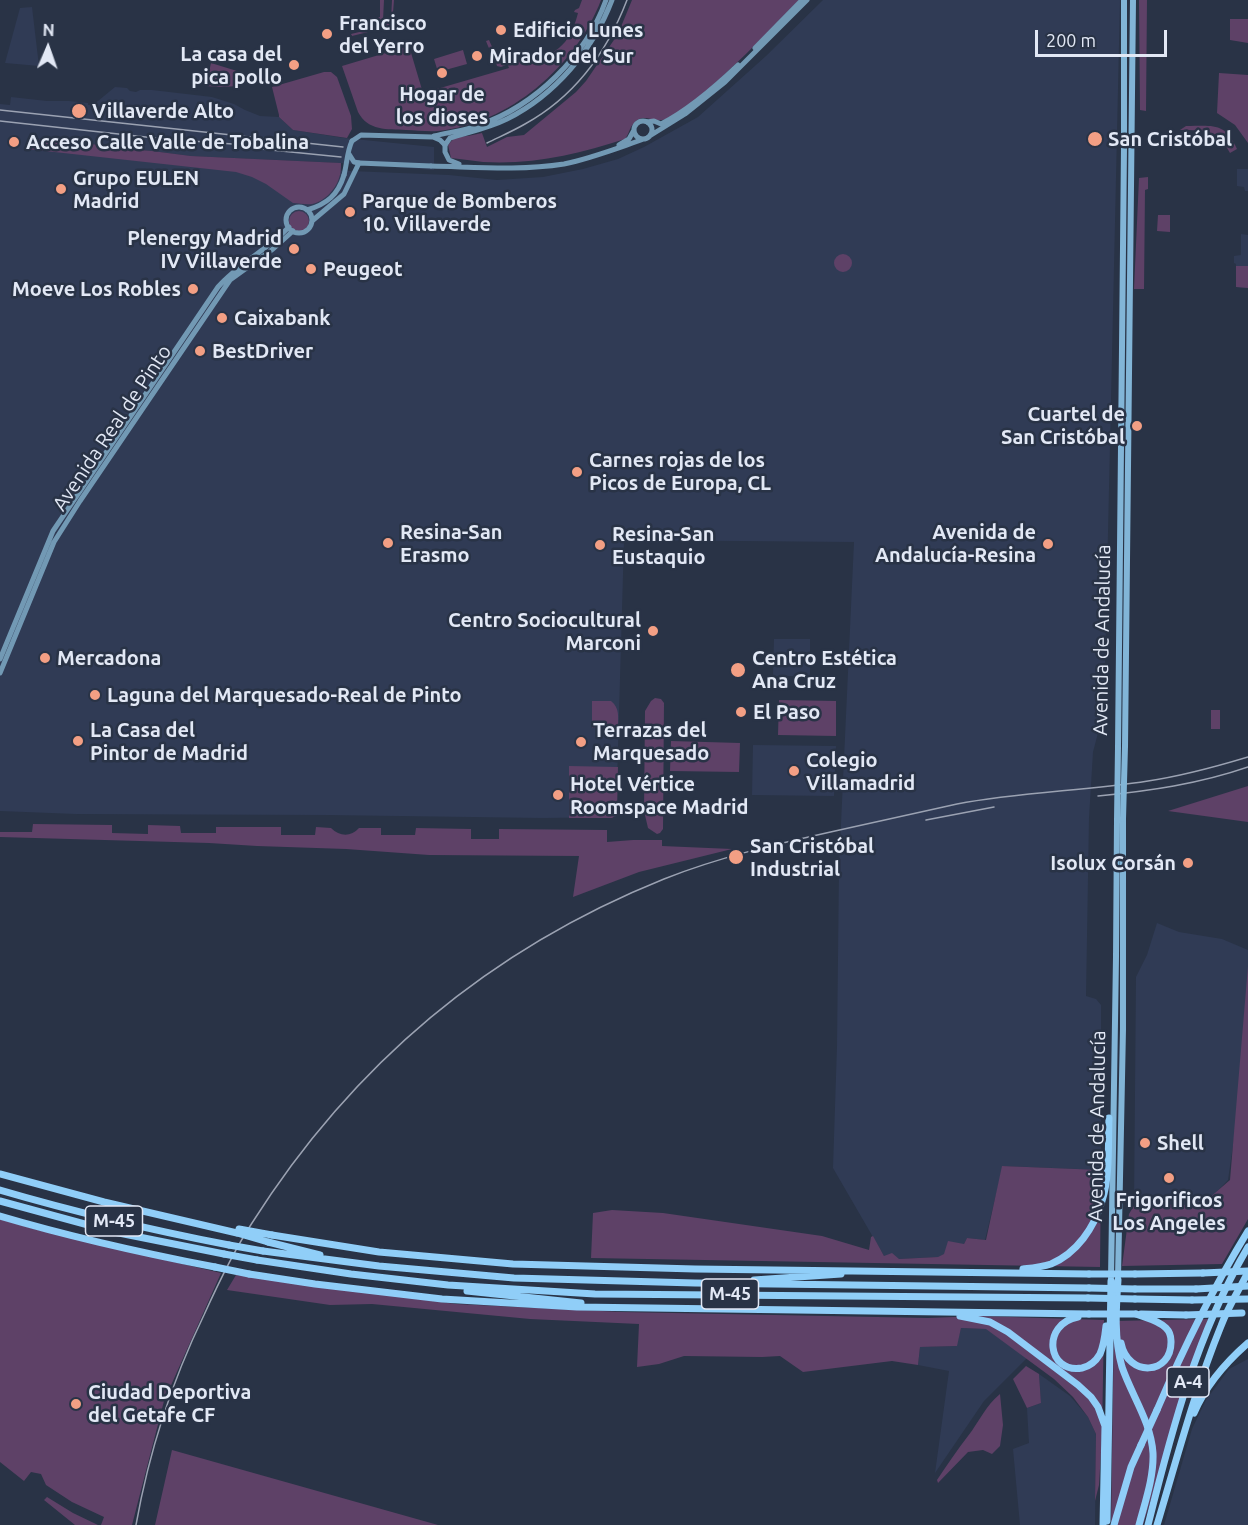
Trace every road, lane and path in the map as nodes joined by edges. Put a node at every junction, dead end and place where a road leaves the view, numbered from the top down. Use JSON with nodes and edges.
{"nodes":[{"id":1,"x":606,"y":0,"type":"edge"},
{"id":2,"x":612,"y":0,"type":"edge"},
{"id":3,"x":802,"y":0,"type":"edge"},
{"id":4,"x":807,"y":0,"type":"edge"},
{"id":5,"x":1124,"y":0,"type":"edge"},
{"id":6,"x":1133,"y":0,"type":"edge"},
{"id":7,"x":647,"y":122,"type":"junction"},
{"id":8,"x":480,"y":127,"type":"junction"},
{"id":9,"x":634,"y":130,"type":"junction"},
{"id":10,"x":433,"y":137,"type":"junction"},
{"id":11,"x":648,"y":138,"type":"junction"},
{"id":12,"x":445,"y":145,"type":"junction"},
{"id":13,"x":445,"y":153,"type":"junction"},
{"id":14,"x":349,"y":154,"type":"junction"},
{"id":15,"x":359,"y":163,"type":"junction"},
{"id":16,"x":431,"y":166,"type":"junction"},
{"id":17,"x":307,"y":210,"type":"junction"},
{"id":18,"x":312,"y":221,"type":"junction"},
{"id":19,"x":291,"y":229,"type":"junction"},
{"id":20,"x":0,"y":659,"type":"edge"},
{"id":21,"x":0,"y":673,"type":"edge"},
{"id":22,"x":1121,"y":746,"type":"junction"},
{"id":23,"x":1109,"y":1118,"type":"dead end"},
{"id":24,"x":0,"y":1174,"type":"edge"},
{"id":25,"x":0,"y":1190,"type":"edge"},
{"id":26,"x":0,"y":1201,"type":"edge"},
{"id":27,"x":0,"y":1216,"type":"edge"},
{"id":28,"x":1248,"y":1231,"type":"edge"},
{"id":29,"x":270,"y":1239,"type":"junction"},
{"id":30,"x":1248,"y":1247,"type":"edge"},
{"id":31,"x":379,"y":1266,"type":"junction"},
{"id":32,"x":893,"y":1270,"type":"junction"},
{"id":33,"x":1248,"y":1271,"type":"edge"},
{"id":34,"x":373,"y":1277,"type":"junction"},
{"id":35,"x":1115,"y":1280,"type":"junction"},
{"id":36,"x":695,"y":1283,"type":"junction"},
{"id":37,"x":1248,"y":1286,"type":"edge"},
{"id":38,"x":1248,"y":1299,"type":"edge"},
{"id":39,"x":621,"y":1308,"type":"junction"},
{"id":40,"x":720,"y":1310,"type":"junction"},
{"id":41,"x":1245,"y":1313,"type":"edge"},
{"id":42,"x":1089,"y":1314,"type":"junction"},
{"id":43,"x":1136,"y":1314,"type":"junction"},
{"id":44,"x":1106,"y":1326,"type":"dead end"},
{"id":45,"x":1248,"y":1343,"type":"edge"},
{"id":46,"x":1183,"y":1440,"type":"junction"},
{"id":47,"x":1105,"y":1525,"type":"edge"},
{"id":48,"x":1114,"y":1525,"type":"edge"},
{"id":49,"x":1139,"y":1525,"type":"edge"},
{"id":50,"x":1148,"y":1525,"type":"edge"},
{"id":51,"x":1157,"y":1525,"type":"edge"}],
"edges":[{"from":1,"to":8,"type":"main road"},
{"from":2,"to":8,"type":"main road"},
{"from":3,"to":7,"type":"main road","bridge":true},
{"from":4,"to":11,"type":"main road","bridge":true},
{"from":5,"to":22,"type":"main road","name":"Avenida de Andalucía"},
{"from":6,"to":22,"type":"main road","name":"Avenida de Andalucía"},
{"from":7,"to":9,"type":"main road","bridge":true},
{"from":7,"to":11,"type":"main road","bridge":true},
{"from":8,"to":10,"type":"main road"},
{"from":8,"to":12,"type":"main road"},
{"from":9,"to":11,"type":"main road","bridge":true},
{"from":9,"to":13,"type":"main road","bridge":true},
{"from":10,"to":12,"type":"main road"},
{"from":10,"to":14,"type":"main road","bridge":true},
{"from":11,"to":16,"type":"main road","bridge":true},
{"from":12,"to":13,"type":"main road","bridge":true},
{"from":13,"to":16,"type":"main road","bridge":true},
{"from":14,"to":15,"type":"main road","bridge":true},
{"from":14,"to":17,"type":"main road","bridge":true},
{"from":15,"to":16,"type":"main road"},
{"from":15,"to":18,"type":"main road"},
{"from":17,"to":18,"type":"main road"},
{"from":17,"to":19,"type":"main road"},
{"from":18,"to":19,"type":"main road"},
{"from":19,"to":20,"type":"main road","name":"Avenida Real de Pinto"},
{"from":19,"to":21,"type":"main road","name":"Avenida Real de Pinto"},
{"from":22,"to":35,"type":"main road","name":"Avenida de Andalucía","bridge":true},
{"from":23,"to":32,"type":"highway"},
{"from":24,"to":29,"type":"highway","bridge":true},
{"from":25,"to":31,"type":"highway","number":"M-45","bridge":true},
{"from":26,"to":34,"type":"highway","number":"M-45","bridge":true},
{"from":27,"to":39,"type":"highway","bridge":true},
{"from":28,"to":48,"type":"highway","number":"A-4","bridge":true},
{"from":29,"to":31,"type":"highway"},
{"from":29,"to":32,"type":"highway"},
{"from":30,"to":50,"type":"highway","number":"A-4"},
{"from":31,"to":36,"type":"highway","number":"M-45"},
{"from":32,"to":33,"type":"highway","bridge":true},
{"from":32,"to":36,"type":"highway"},
{"from":33,"to":46,"type":"highway"},
{"from":34,"to":38,"type":"highway","number":"M-45","bridge":true},
{"from":34,"to":39,"type":"highway"},
{"from":35,"to":43,"type":"highway"},
{"from":35,"to":47,"type":"highway"},
{"from":35,"to":49,"type":"highway"},
{"from":36,"to":37,"type":"highway","number":"M-45","bridge":true},
{"from":39,"to":40,"type":"highway"},
{"from":40,"to":42,"type":"highway"},
{"from":40,"to":47,"type":"highway"},
{"from":41,"to":43,"type":"highway","bridge":true},
{"from":42,"to":43,"type":"highway","bridge":true},
{"from":42,"to":44,"type":"highway"},
{"from":45,"to":46,"type":"highway"},
{"from":46,"to":51,"type":"highway"}]}
